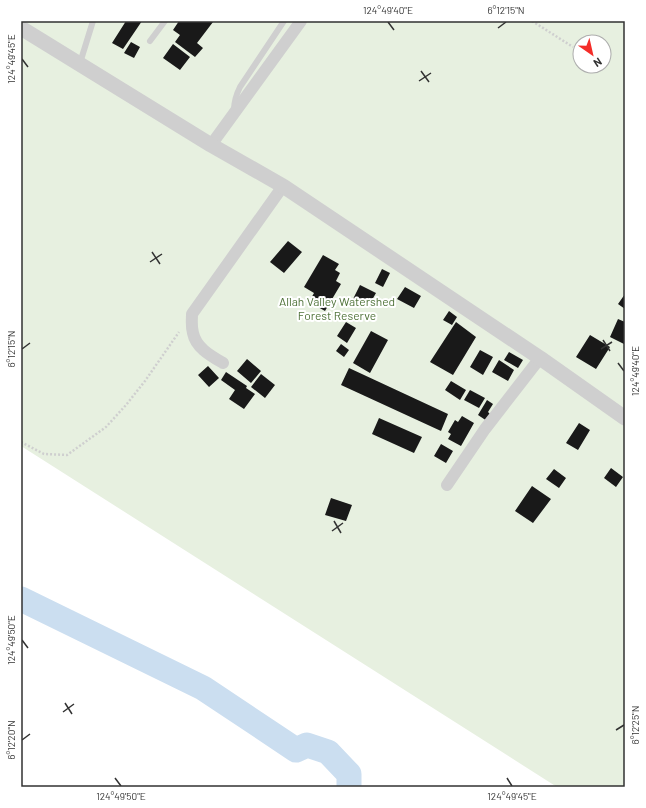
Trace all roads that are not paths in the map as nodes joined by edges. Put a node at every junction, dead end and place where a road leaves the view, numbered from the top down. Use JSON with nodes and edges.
{"nodes":[{"id":1,"x":93,"y":21,"type":"edge"},
{"id":2,"x":165,"y":21,"type":"edge"},
{"id":3,"x":284,"y":21,"type":"edge"},
{"id":4,"x":301,"y":21,"type":"edge"},
{"id":5,"x":21,"y":28,"type":"edge"},
{"id":6,"x":150,"y":41,"type":"dead end"},
{"id":7,"x":80,"y":64,"type":"junction"},
{"id":8,"x":234,"y":114,"type":"junction"},
{"id":9,"x":212,"y":145,"type":"junction"},
{"id":10,"x":283,"y":186,"type":"junction"},
{"id":11,"x":540,"y":358,"type":"junction"},
{"id":12,"x":223,"y":363,"type":"dead end"},
{"id":13,"x":625,"y":418,"type":"edge"},
{"id":14,"x":447,"y":486,"type":"dead end"}],
"edges":[{"from":1,"to":7,"type":"lane"},
{"from":2,"to":6,"type":"lane"},
{"from":3,"to":8,"type":"lane"},
{"from":4,"to":8,"type":"street"},
{"from":5,"to":7,"type":"street"},
{"from":7,"to":9,"type":"street"},
{"from":8,"to":9,"type":"street"},
{"from":9,"to":10,"type":"street"},
{"from":10,"to":11,"type":"street"},
{"from":10,"to":12,"type":"street"},
{"from":11,"to":13,"type":"street"},
{"from":11,"to":14,"type":"street"}]}
